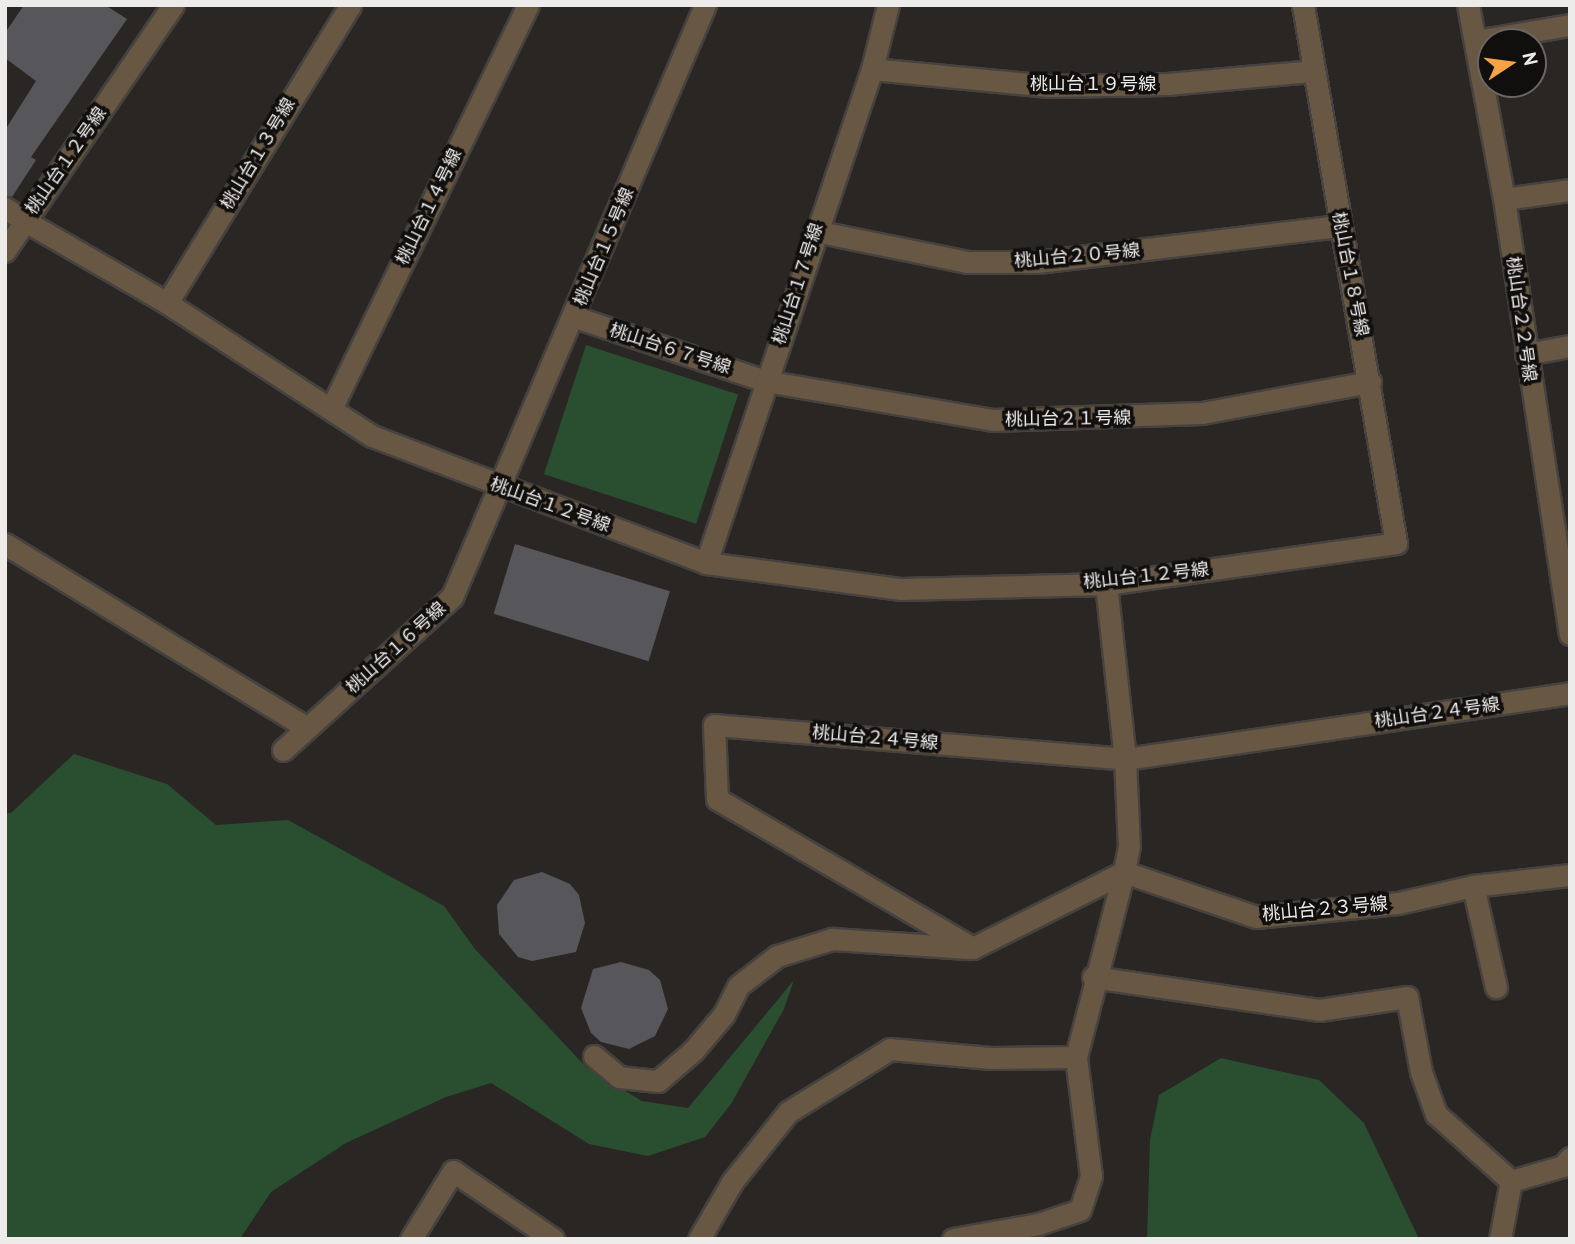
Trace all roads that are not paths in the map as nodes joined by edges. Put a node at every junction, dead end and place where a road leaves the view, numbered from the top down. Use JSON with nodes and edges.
{"nodes":[{"id":1,"x":173,"y":5,"type":"edge"},
{"id":2,"x":349,"y":5,"type":"edge"},
{"id":3,"x":528,"y":5,"type":"edge"},
{"id":4,"x":705,"y":5,"type":"edge"},
{"id":5,"x":888,"y":5,"type":"edge"},
{"id":6,"x":1303,"y":5,"type":"edge"},
{"id":7,"x":1468,"y":5,"type":"edge"},
{"id":8,"x":1570,"y":25,"type":"edge"},
{"id":9,"x":1475,"y":41,"type":"junction"},
{"id":10,"x":872,"y":69,"type":"junction"},
{"id":11,"x":1314,"y":71,"type":"junction"},
{"id":12,"x":1570,"y":190,"type":"edge"},
{"id":13,"x":1504,"y":199,"type":"junction"},
{"id":14,"x":5,"y":208,"type":"edge"},
{"id":15,"x":25,"y":221,"type":"junction"},
{"id":16,"x":1341,"y":226,"type":"junction"},
{"id":17,"x":815,"y":231,"type":"junction"},
{"id":18,"x":5,"y":251,"type":"edge"},
{"id":19,"x":167,"y":303,"type":"junction"},
{"id":20,"x":575,"y":317,"type":"junction"},
{"id":21,"x":1570,"y":346,"type":"edge"},
{"id":22,"x":1525,"y":354,"type":"junction"},
{"id":23,"x":765,"y":381,"type":"junction"},
{"id":24,"x":1370,"y":382,"type":"junction"},
{"id":25,"x":331,"y":409,"type":"junction"},
{"id":26,"x":500,"y":488,"type":"junction"},
{"id":27,"x":1560,"y":516,"type":"edge"},
{"id":28,"x":1396,"y":542,"type":"joint"},
{"id":29,"x":5,"y":544,"type":"edge"},
{"id":30,"x":706,"y":563,"type":"junction"},
{"id":31,"x":1105,"y":583,"type":"junction"},
{"id":32,"x":1570,"y":634,"type":"edge"},
{"id":33,"x":1570,"y":693,"type":"edge"},
{"id":34,"x":308,"y":728,"type":"junction"},
{"id":35,"x":283,"y":750,"type":"dead end"},
{"id":36,"x":1125,"y":759,"type":"junction"},
{"id":37,"x":1124,"y":872,"type":"junction"},
{"id":38,"x":1570,"y":875,"type":"edge"},
{"id":39,"x":1473,"y":886,"type":"junction"},
{"id":40,"x":973,"y":948,"type":"junction"},
{"id":41,"x":1093,"y":977,"type":"junction"},
{"id":42,"x":1496,"y":986,"type":"dead end"},
{"id":43,"x":594,"y":1056,"type":"dead end"},
{"id":44,"x":1076,"y":1057,"type":"junction"},
{"id":45,"x":1570,"y":1158,"type":"edge"},
{"id":46,"x":1511,"y":1181,"type":"junction"},
{"id":47,"x":411,"y":1239,"type":"edge"},
{"id":48,"x":553,"y":1239,"type":"edge"},
{"id":49,"x":699,"y":1239,"type":"edge"},
{"id":50,"x":953,"y":1239,"type":"edge"},
{"id":51,"x":1500,"y":1239,"type":"edge"}],
"edges":[{"from":1,"to":15,"type":"street","name":"桃山台１２号線"},
{"from":2,"to":19,"type":"street","name":"桃山台１３号線"},
{"from":3,"to":25,"type":"street","name":"桃山台１４号線"},
{"from":4,"to":20,"type":"street","name":"桃山台１５号線"},
{"from":5,"to":10,"type":"street","name":"桃山台１７号線"},
{"from":6,"to":11,"type":"street","name":"桃山台１８号線"},
{"from":7,"to":9,"type":"street","name":"桃山台２２号線"},
{"from":8,"to":9,"type":"street"},
{"from":9,"to":13,"type":"street","name":"桃山台２２号線"},
{"from":10,"to":11,"type":"street","name":"桃山台１９号線"},
{"from":10,"to":17,"type":"street","name":"桃山台１７号線"},
{"from":11,"to":16,"type":"street","name":"桃山台１８号線"},
{"from":12,"to":13,"type":"street"},
{"from":13,"to":22,"type":"street","name":"桃山台２２号線"},
{"from":14,"to":15,"type":"street"},
{"from":15,"to":18,"type":"street"},
{"from":15,"to":19,"type":"street","name":"桃山台１２号線"},
{"from":16,"to":17,"type":"street","name":"桃山台２０号線"},
{"from":16,"to":24,"type":"street","name":"桃山台１８号線"},
{"from":17,"to":23,"type":"street","name":"桃山台１７号線"},
{"from":19,"to":25,"type":"street","name":"桃山台１２号線"},
{"from":20,"to":23,"type":"street","name":"桃山台６７号線"},
{"from":20,"to":26,"type":"street","name":"桃山台１５号線"},
{"from":21,"to":22,"type":"street"},
{"from":22,"to":27,"type":"street","name":"桃山台２２号線"},
{"from":23,"to":24,"type":"street","name":"桃山台２１号線"},
{"from":23,"to":30,"type":"street","name":"桃山台１７号線"},
{"from":24,"to":28,"type":"street","name":"桃山台１８号線"},
{"from":25,"to":26,"type":"street","name":"桃山台１２号線"},
{"from":26,"to":30,"type":"street","name":"桃山台１２号線"},
{"from":26,"to":34,"type":"street","name":"桃山台１６号線"},
{"from":27,"to":32,"type":"street","name":"桃山台２２号線"},
{"from":28,"to":31,"type":"street","name":"桃山台１２号線"},
{"from":29,"to":34,"type":"street"},
{"from":30,"to":31,"type":"street","name":"桃山台１２号線"},
{"from":31,"to":36,"type":"street"},
{"from":33,"to":36,"type":"street","name":"桃山台２４号線"},
{"from":34,"to":35,"type":"street","name":"桃山台１６号線"},
{"from":36,"to":37,"type":"street"},
{"from":36,"to":40,"type":"street","name":"桃山台２４号線"},
{"from":37,"to":39,"type":"street","name":"桃山台２３号線"},
{"from":37,"to":40,"type":"street"},
{"from":37,"to":41,"type":"street"},
{"from":38,"to":39,"type":"street","name":"桃山台２３号線"},
{"from":39,"to":42,"type":"street"},
{"from":40,"to":43,"type":"street"},
{"from":41,"to":44,"type":"street"},
{"from":41,"to":46,"type":"street"},
{"from":44,"to":49,"type":"street"},
{"from":44,"to":50,"type":"street"},
{"from":45,"to":46,"type":"street"},
{"from":46,"to":51,"type":"street"},
{"from":47,"to":48,"type":"street"}]}
